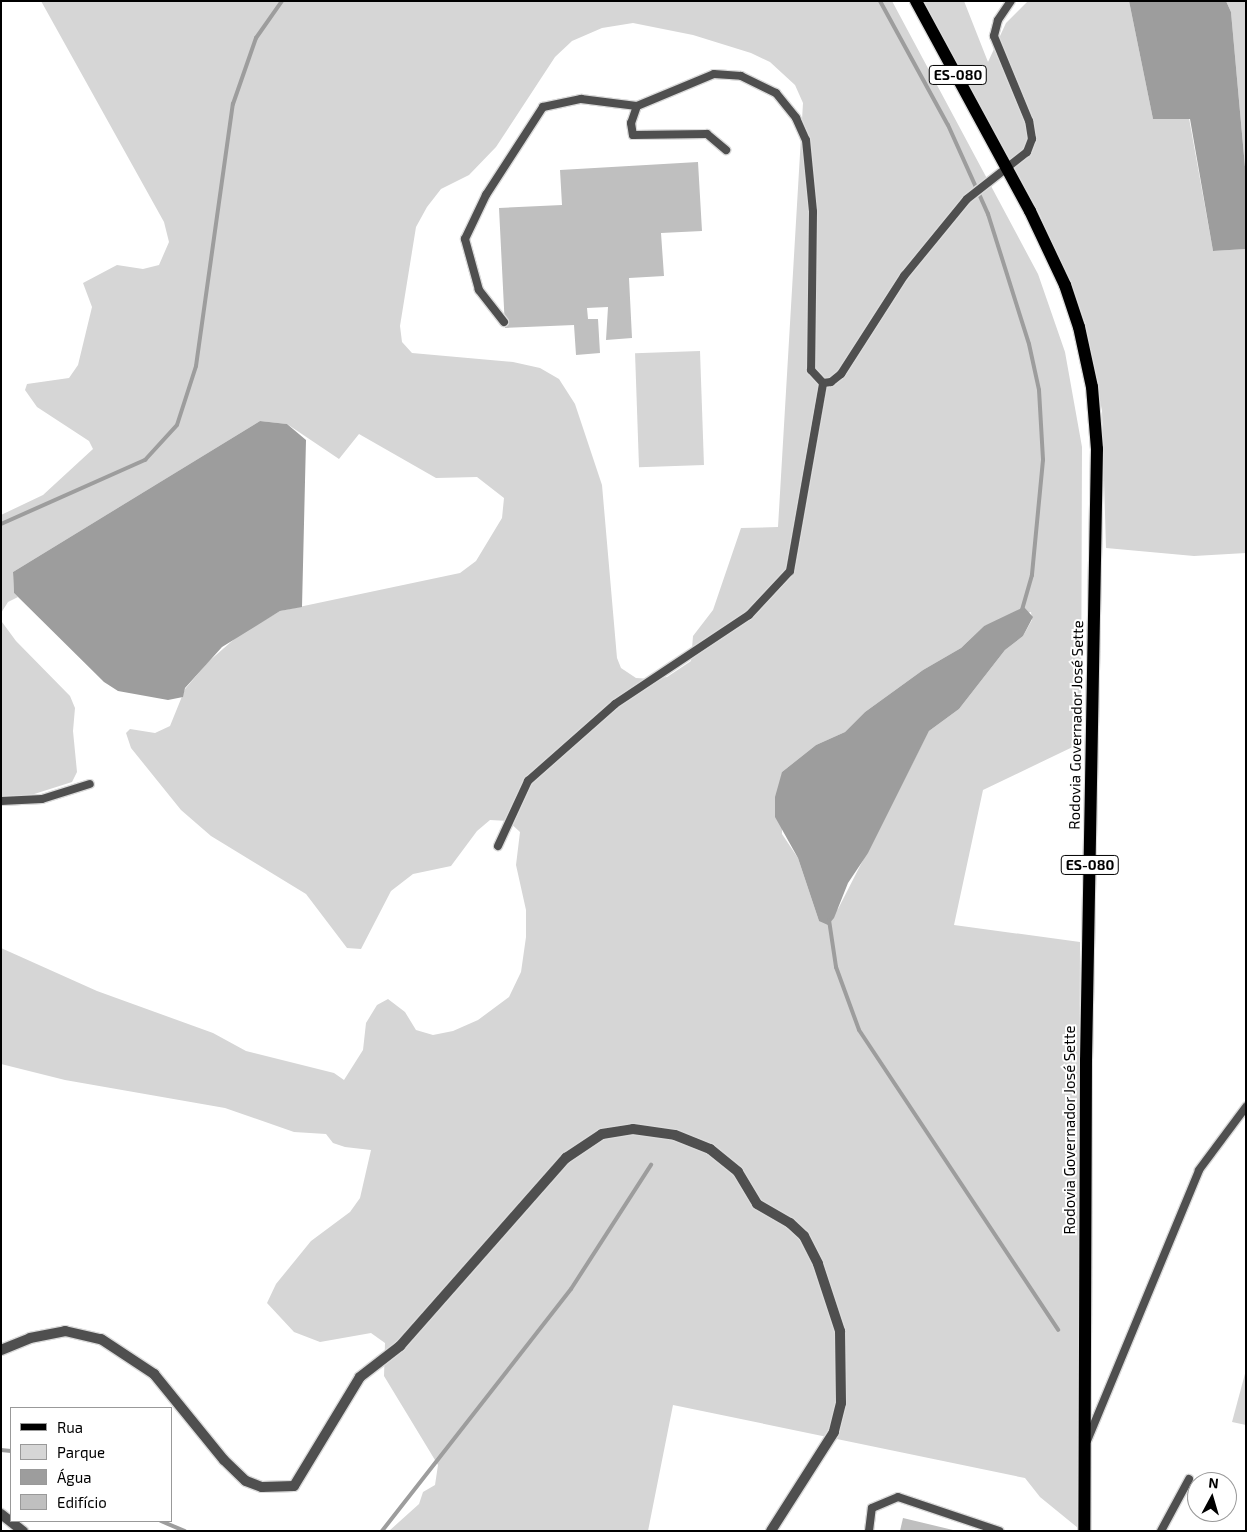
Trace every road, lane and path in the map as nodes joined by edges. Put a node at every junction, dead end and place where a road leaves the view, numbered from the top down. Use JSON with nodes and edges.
{"nodes":[{"id":1,"x":916,"y":1,"type":"edge"},
{"id":2,"x":1011,"y":1,"type":"edge"},
{"id":3,"x":637,"y":106,"type":"junction"},
{"id":4,"x":726,"y":150,"type":"dead end"},
{"id":5,"x":1008,"y":171,"type":"junction"},
{"id":6,"x":504,"y":322,"type":"dead end"},
{"id":7,"x":823,"y":383,"type":"junction"},
{"id":8,"x":90,"y":784,"type":"dead end"},
{"id":9,"x":1,"y":801,"type":"edge"},
{"id":10,"x":498,"y":846,"type":"dead end"},
{"id":11,"x":1246,"y":1107,"type":"edge"},
{"id":12,"x":1,"y":1350,"type":"edge"},
{"id":13,"x":1086,"y":1443,"type":"junction"},
{"id":14,"x":1187,"y":1483,"type":"edge"},
{"id":15,"x":11,"y":1522,"type":"edge"},
{"id":16,"x":23,"y":1531,"type":"edge"},
{"id":17,"x":771,"y":1531,"type":"edge"},
{"id":18,"x":869,"y":1531,"type":"edge"},
{"id":19,"x":999,"y":1531,"type":"edge"},
{"id":20,"x":1084,"y":1531,"type":"edge"},
{"id":21,"x":1161,"y":1531,"type":"edge"}],
"edges":[{"from":1,"to":5,"type":"main road","name":"Rodovia Governador José Sette","number":"ES-080"},
{"from":2,"to":5,"type":"lane"},
{"from":3,"to":4,"type":"lane"},
{"from":3,"to":6,"type":"lane"},
{"from":3,"to":7,"type":"lane"},
{"from":5,"to":7,"type":"lane"},
{"from":5,"to":13,"type":"main road","name":"Rodovia Governador José Sette","number":"ES-080"},
{"from":7,"to":10,"type":"lane"},
{"from":8,"to":9,"type":"lane"},
{"from":11,"to":13,"type":"lane"},
{"from":12,"to":17,"type":"street"},
{"from":13,"to":20,"type":"main road","name":"Rodovia Governador José Sette","number":"ES-080"},
{"from":14,"to":21,"type":"lane"},
{"from":15,"to":16,"type":"street"},
{"from":18,"to":19,"type":"lane"}]}
